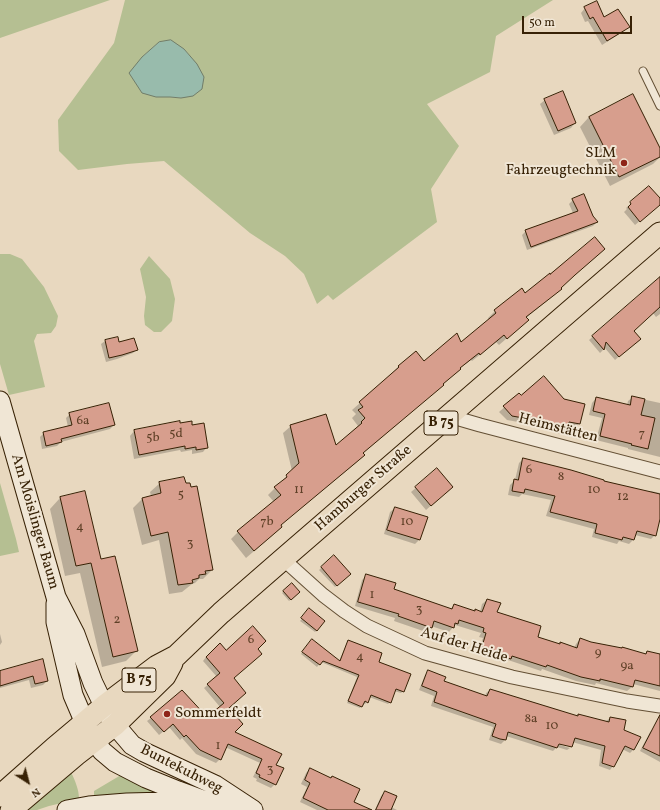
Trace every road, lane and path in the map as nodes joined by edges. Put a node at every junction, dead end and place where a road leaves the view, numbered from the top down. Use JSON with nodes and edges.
{"nodes":[{"id":1,"x":643,"y":72,"type":"dead end"},
{"id":2,"x":660,"y":106,"type":"edge"},
{"id":3,"x":660,"y":233,"type":"edge"},
{"id":4,"x":0,"y":401,"type":"edge"},
{"id":5,"x":449,"y":416,"type":"junction"},
{"id":6,"x":660,"y":472,"type":"edge"},
{"id":7,"x":283,"y":559,"type":"junction"},
{"id":8,"x":56,"y":597,"type":"junction"},
{"id":9,"x":176,"y":656,"type":"junction"},
{"id":10,"x":104,"y":706,"type":"junction"},
{"id":11,"x":660,"y":706,"type":"edge"},
{"id":12,"x":85,"y":722,"type":"junction"},
{"id":13,"x":115,"y":725,"type":"junction"},
{"id":14,"x":94,"y":741,"type":"junction"},
{"id":15,"x":0,"y":796,"type":"edge"},
{"id":16,"x":221,"y":807,"type":"junction"},
{"id":17,"x":12,"y":810,"type":"edge"},
{"id":18,"x":67,"y":810,"type":"edge"},
{"id":19,"x":252,"y":810,"type":"edge"}],
"edges":[{"from":1,"to":2,"type":"lane"},
{"from":3,"to":5,"type":"main road","name":"Hamburger Straße","number":"B 75"},
{"from":4,"to":8,"type":"main road","name":"Am Moislinger Baum"},
{"from":5,"to":6,"type":"street","name":"Heimstätten"},
{"from":5,"to":7,"type":"main road","name":"Hamburger Straße","number":"B 75"},
{"from":7,"to":9,"type":"main road","name":"Hamburger Straße","number":"B 75"},
{"from":7,"to":11,"type":"street","name":"Auf der Heide"},
{"from":8,"to":10,"type":"main road","name":"Am Moislinger Baum"},
{"from":8,"to":12,"type":"main road","name":"Am Moislinger Baum"},
{"from":9,"to":10,"type":"main road","name":"Hamburger Straße","number":"B 75"},
{"from":9,"to":13,"type":"main road","number":"B 75"},
{"from":10,"to":12,"type":"main road","name":"Hamburger Straße","number":"B 75"},
{"from":10,"to":13,"type":"main road","name":"Am Moislinger Baum"},
{"from":12,"to":14,"type":"main road","name":"Buntekuhweg"},
{"from":12,"to":15,"type":"main road","name":"Hamburger Straße","number":"B 75"},
{"from":13,"to":14,"type":"main road","number":"B 75"},
{"from":13,"to":19,"type":"main road","name":"Buntekuhweg"},
{"from":14,"to":16,"type":"main road","name":"Buntekuhweg"},
{"from":14,"to":17,"type":"main road","number":"B 75"},
{"from":16,"to":18,"type":"main road"},
{"from":16,"to":19,"type":"main road","name":"Buntekuhweg"}]}
